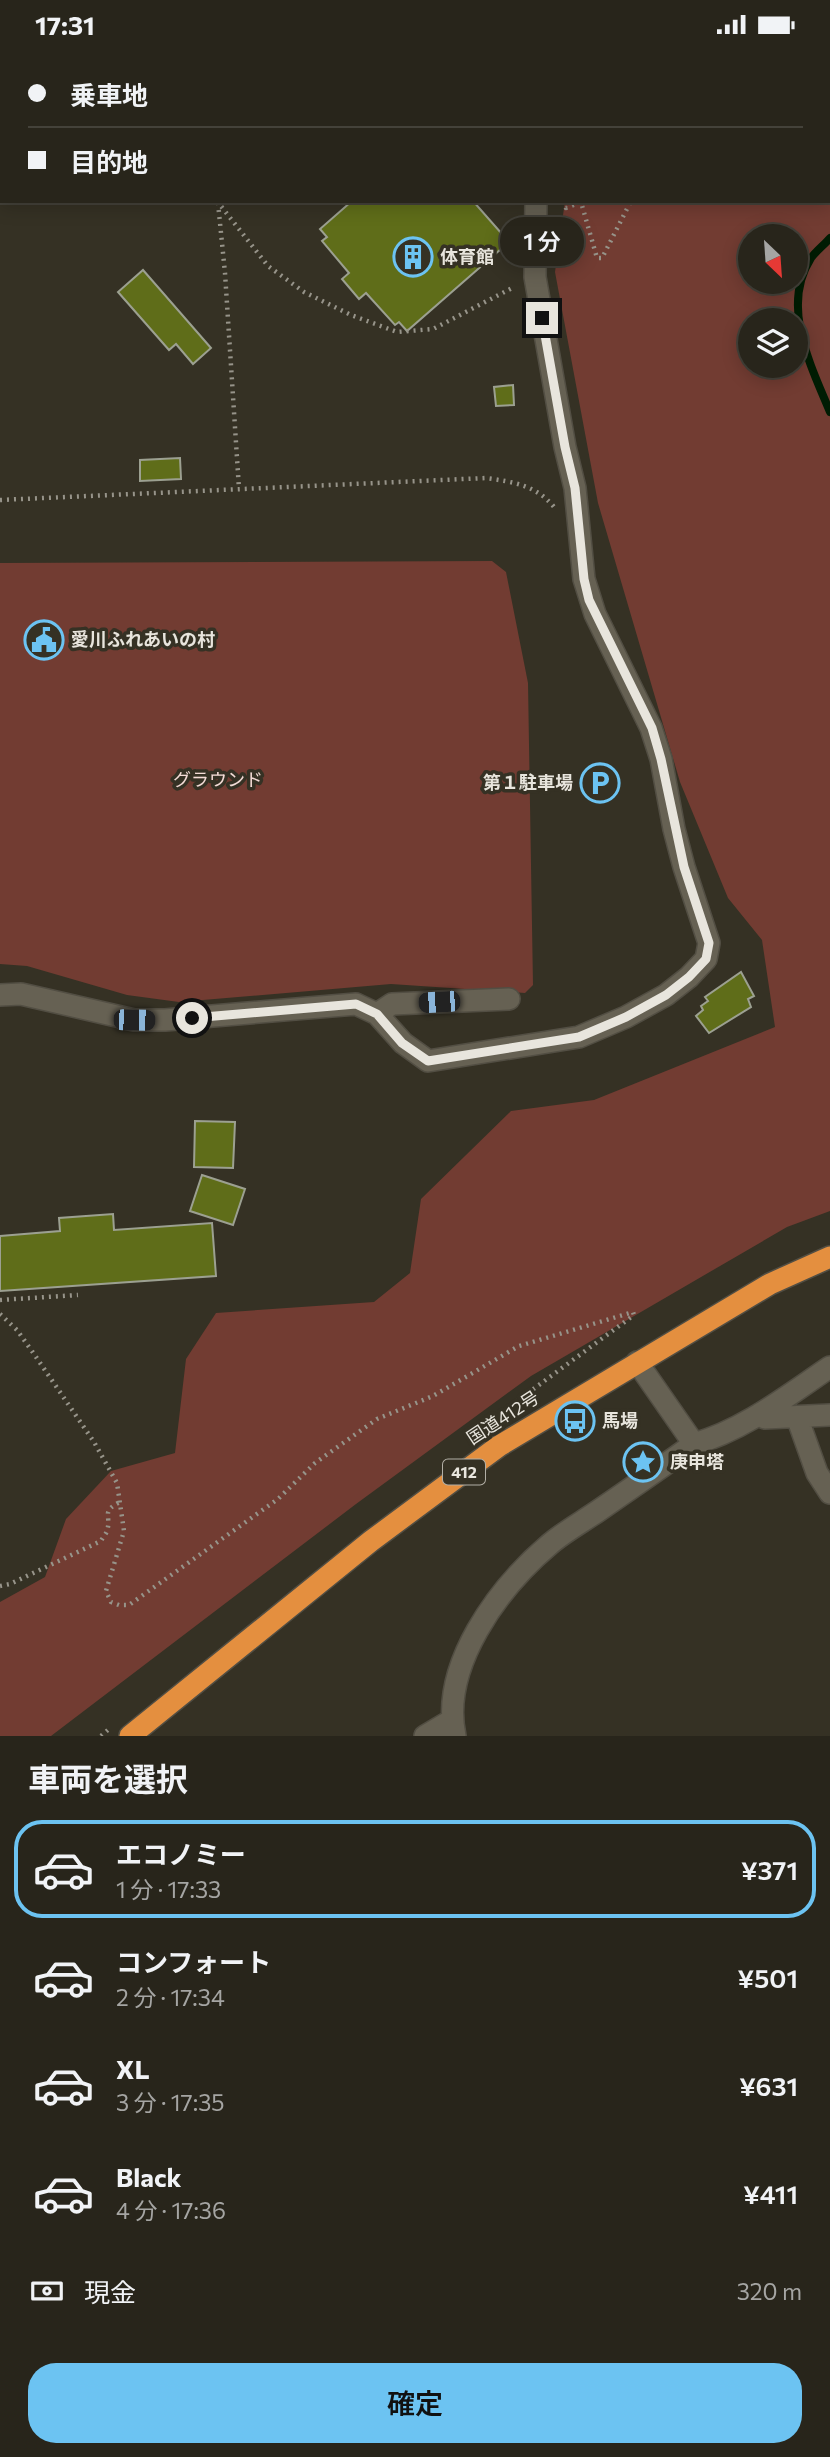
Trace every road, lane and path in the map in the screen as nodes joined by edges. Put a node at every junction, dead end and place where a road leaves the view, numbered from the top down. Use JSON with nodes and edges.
{"nodes":[{"id":1,"x":217,"y":203,"type":"edge"},
{"id":2,"x":218,"y":203,"type":"edge"},
{"id":3,"x":564,"y":203,"type":"edge"},
{"id":4,"x":578,"y":203,"type":"edge"},
{"id":5,"x":581,"y":203,"type":"edge"},
{"id":6,"x":630,"y":203,"type":"edge"},
{"id":7,"x":530,"y":204,"type":"edge"},
{"id":8,"x":535,"y":277,"type":"junction"},
{"id":9,"x":239,"y":489,"type":"junction"},
{"id":10,"x":0,"y":500,"type":"edge"},
{"id":11,"x":580,"y":542,"type":"junction"},
{"id":12,"x":0,"y":995,"type":"edge"},
{"id":13,"x":509,"y":999,"type":"dead end"},
{"id":14,"x":377,"y":1014,"type":"junction"},
{"id":15,"x":830,"y":1258,"type":"edge"},
{"id":16,"x":78,"y":1295,"type":"dead end"},
{"id":17,"x":0,"y":1300,"type":"edge"},
{"id":18,"x":0,"y":1314,"type":"edge"},
{"id":19,"x":637,"y":1362,"type":"junction"},
{"id":20,"x":830,"y":1367,"type":"edge"},
{"id":21,"x":761,"y":1413,"type":"junction"},
{"id":22,"x":511,"y":1415,"type":"dead end"},
{"id":23,"x":830,"y":1415,"type":"edge"},
{"id":24,"x":797,"y":1417,"type":"junction"},
{"id":25,"x":694,"y":1444,"type":"junction"},
{"id":26,"x":830,"y":1493,"type":"edge"},
{"id":27,"x":120,"y":1502,"type":"junction"},
{"id":28,"x":0,"y":1586,"type":"edge"},
{"id":29,"x":454,"y":1728,"type":"edge"},
{"id":30,"x":130,"y":1736,"type":"edge"},
{"id":31,"x":425,"y":1736,"type":"edge"}],
"edges":[{"from":1,"to":9,"type":"path"},
{"from":2,"to":8,"type":"path"},
{"from":3,"to":4,"type":"path"},
{"from":5,"to":6,"type":"path"},
{"from":7,"to":8,"type":"street"},
{"from":8,"to":11,"type":"street"},
{"from":9,"to":10,"type":"path"},
{"from":9,"to":11,"type":"path"},
{"from":11,"to":14,"type":"street"},
{"from":12,"to":14,"type":"street"},
{"from":13,"to":14,"type":"street"},
{"from":15,"to":19,"type":"highway","name":"国道412号","number":"412"},
{"from":16,"to":17,"type":"path"},
{"from":18,"to":27,"type":"path"},
{"from":19,"to":25,"type":"street"},
{"from":19,"to":30,"type":"highway","name":"国道412号","number":"412"},
{"from":20,"to":21,"type":"street"},
{"from":21,"to":24,"type":"street"},
{"from":21,"to":25,"type":"street"},
{"from":22,"to":27,"type":"path"},
{"from":23,"to":24,"type":"street"},
{"from":24,"to":26,"type":"street"},
{"from":25,"to":29,"type":"street"},
{"from":27,"to":28,"type":"path"},
{"from":29,"to":31,"type":"street"}]}
